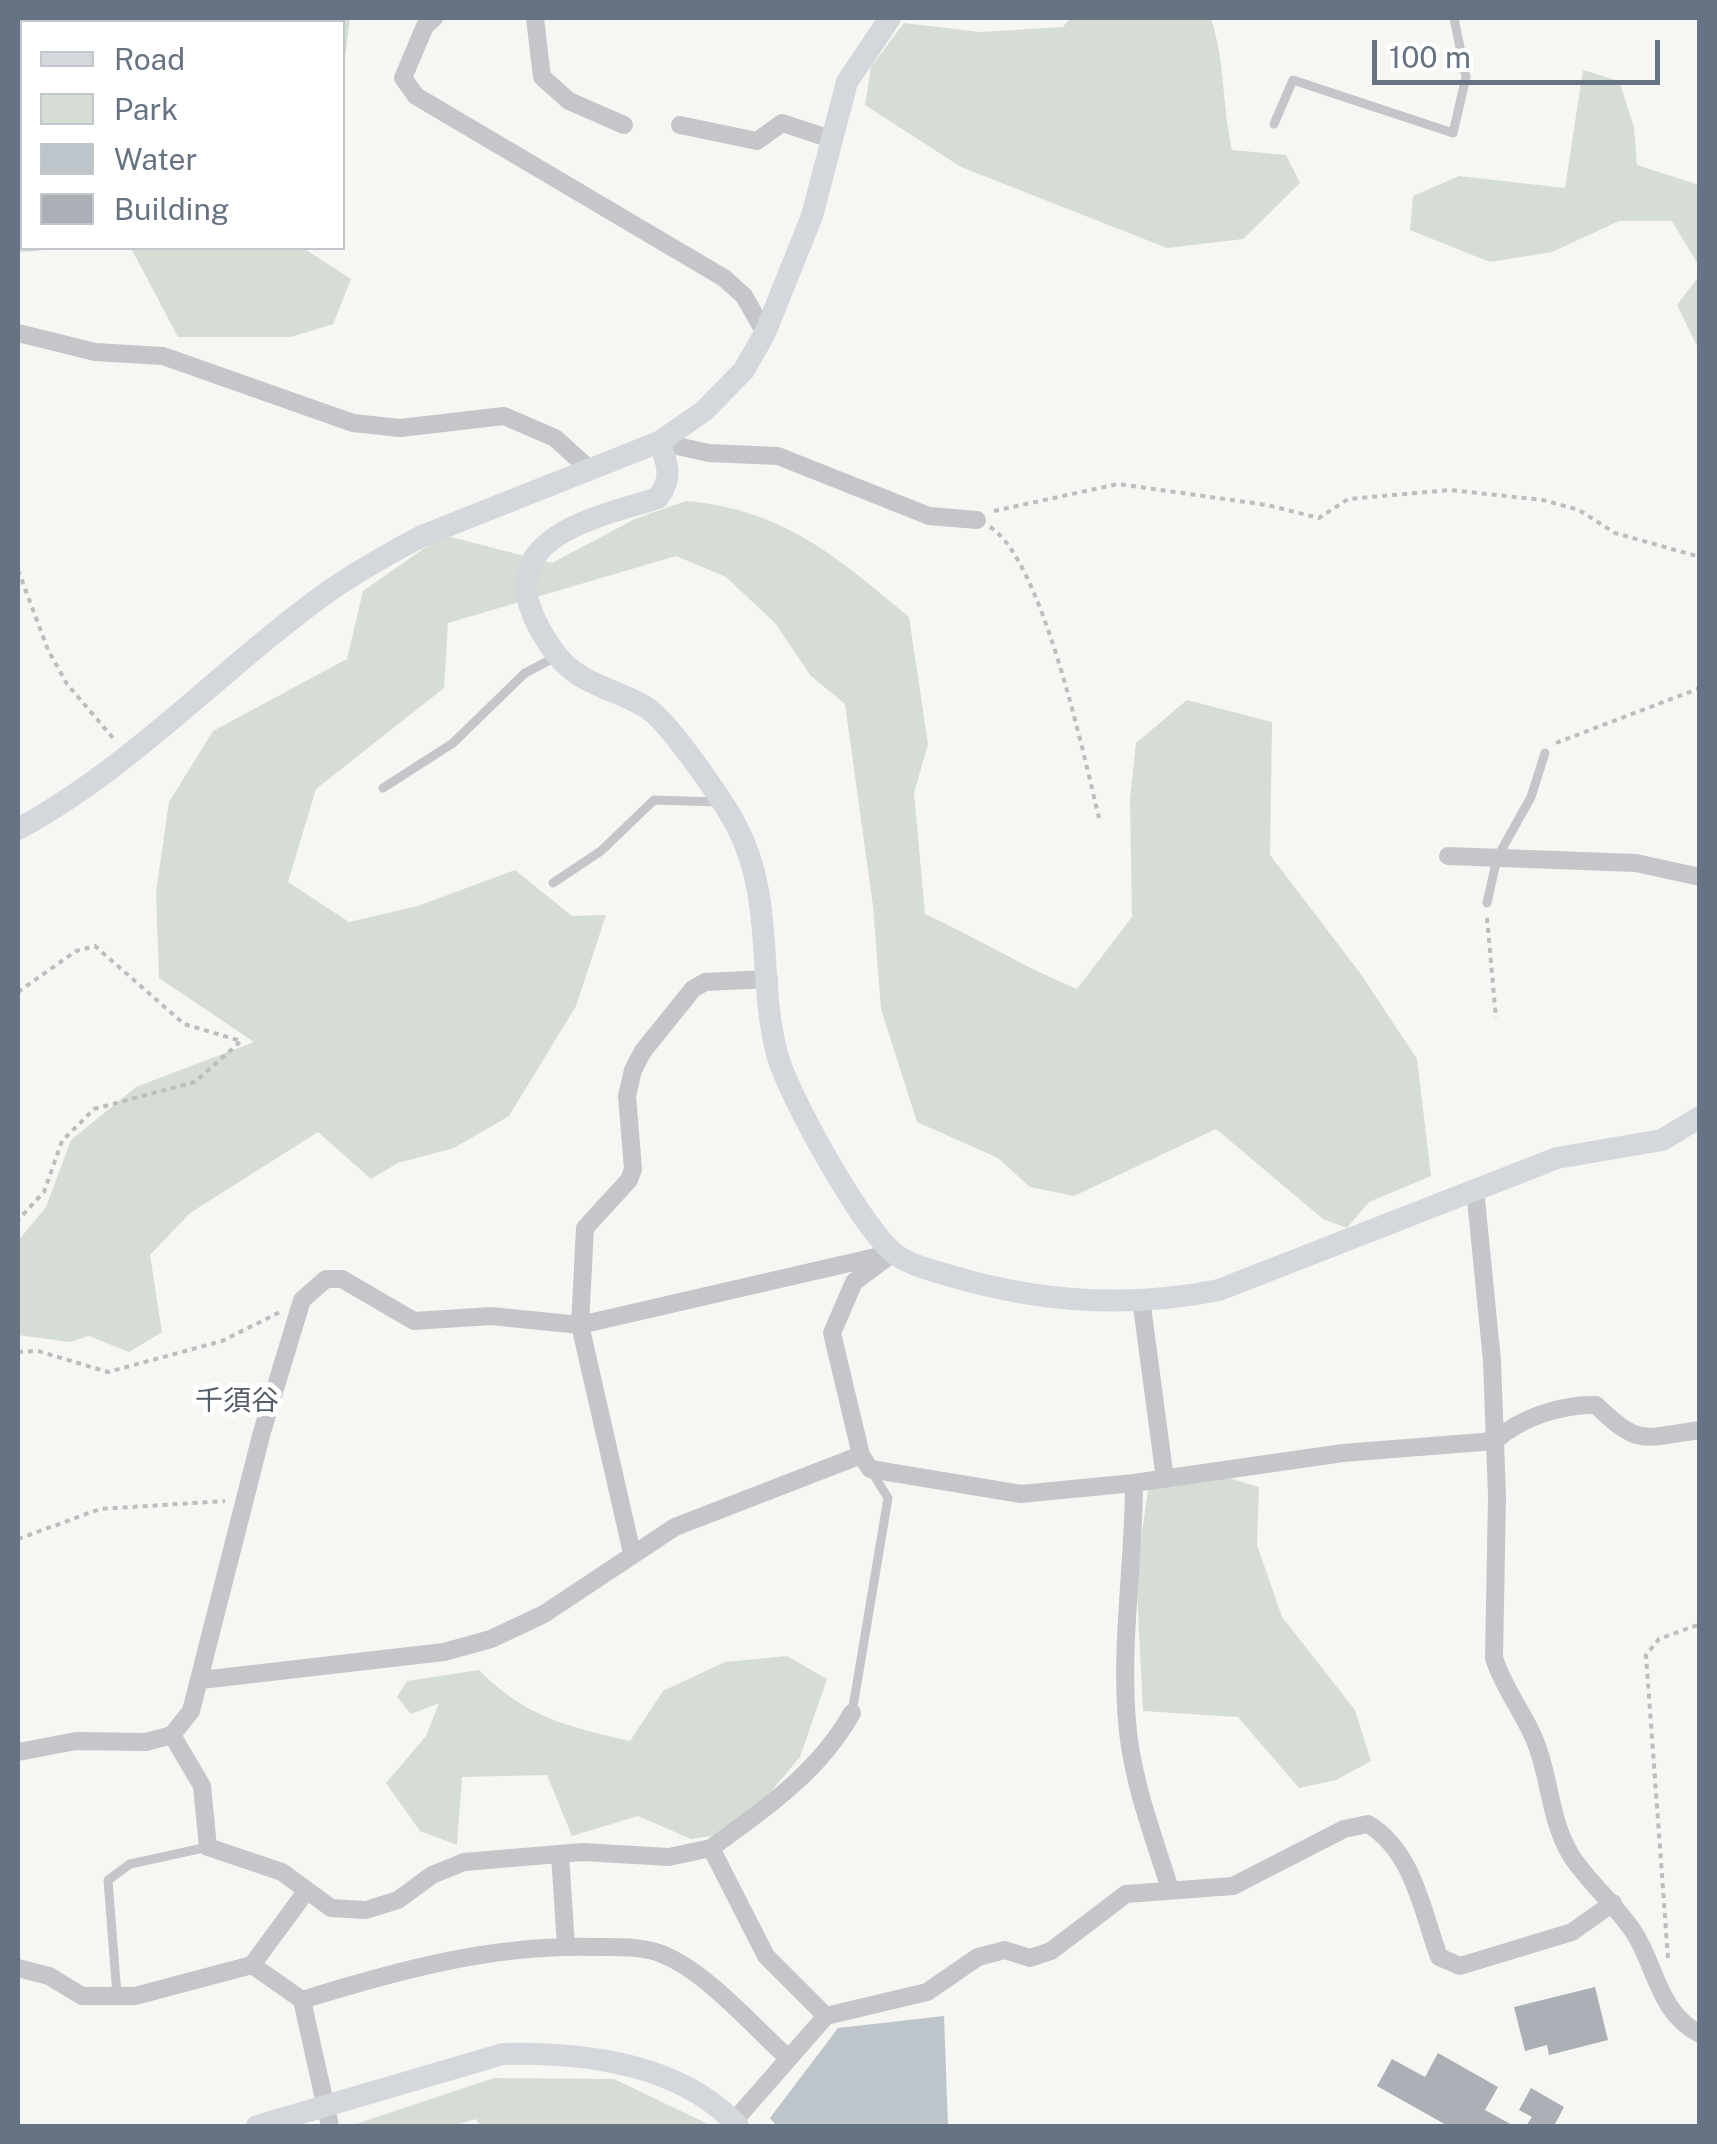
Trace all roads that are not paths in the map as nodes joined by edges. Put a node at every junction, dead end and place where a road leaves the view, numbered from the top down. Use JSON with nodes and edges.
{"nodes":[{"id":1,"x":434,"y":18,"type":"edge"},
{"id":2,"x":534,"y":18,"type":"edge"},
{"id":3,"x":890,"y":18,"type":"edge"},
{"id":4,"x":1454,"y":18,"type":"edge"},
{"id":5,"x":1274,"y":124,"type":"dead end"},
{"id":6,"x":624,"y":125,"type":"dead end"},
{"id":7,"x":680,"y":125,"type":"dead end"},
{"id":8,"x":831,"y":139,"type":"junction"},
{"id":9,"x":18,"y":333,"type":"edge"},
{"id":10,"x":765,"y":333,"type":"junction"},
{"id":11,"x":660,"y":442,"type":"junction"},
{"id":12,"x":588,"y":468,"type":"junction"},
{"id":13,"x":977,"y":520,"type":"road end"},
{"id":14,"x":560,"y":655,"type":"junction"},
{"id":15,"x":1545,"y":753,"type":"road end"},
{"id":16,"x":383,"y":788,"type":"dead end"},
{"id":17,"x":720,"y":802,"type":"junction"},
{"id":18,"x":18,"y":829,"type":"edge"},
{"id":19,"x":1448,"y":856,"type":"dead end"},
{"id":20,"x":1498,"y":858,"type":"junction"},
{"id":21,"x":1700,"y":877,"type":"edge"},
{"id":22,"x":553,"y":884,"type":"dead end"},
{"id":23,"x":1487,"y":904,"type":"road end"},
{"id":24,"x":770,"y":979,"type":"junction"},
{"id":25,"x":1700,"y":1116,"type":"edge"},
{"id":26,"x":1475,"y":1189,"type":"junction"},
{"id":27,"x":893,"y":1253,"type":"junction"},
{"id":28,"x":1141,"y":1299,"type":"junction"},
{"id":29,"x":580,"y":1325,"type":"junction"},
{"id":30,"x":1700,"y":1430,"type":"edge"},
{"id":31,"x":1495,"y":1441,"type":"junction"},
{"id":32,"x":866,"y":1462,"type":"junction"},
{"id":33,"x":1166,"y":1479,"type":"junction"},
{"id":34,"x":1134,"y":1484,"type":"junction"},
{"id":35,"x":632,"y":1553,"type":"junction"},
{"id":36,"x":201,"y":1680,"type":"junction"},
{"id":37,"x":852,"y":1713,"type":"joint"},
{"id":38,"x":172,"y":1735,"type":"junction"},
{"id":39,"x":18,"y":1752,"type":"edge"},
{"id":40,"x":208,"y":1847,"type":"junction"},
{"id":41,"x":711,"y":1848,"type":"junction"},
{"id":42,"x":560,"y":1855,"type":"junction"},
{"id":43,"x":1170,"y":1890,"type":"junction"},
{"id":44,"x":305,"y":1893,"type":"junction"},
{"id":45,"x":1613,"y":1903,"type":"junction"},
{"id":46,"x":566,"y":1946,"type":"junction"},
{"id":47,"x":252,"y":1965,"type":"junction"},
{"id":48,"x":18,"y":1968,"type":"edge"},
{"id":49,"x":117,"y":1996,"type":"junction"},
{"id":50,"x":302,"y":2000,"type":"junction"},
{"id":51,"x":826,"y":2016,"type":"junction"},
{"id":52,"x":1700,"y":2034,"type":"edge"},
{"id":53,"x":788,"y":2058,"type":"junction"},
{"id":54,"x":327,"y":2117,"type":"edge"},
{"id":55,"x":736,"y":2124,"type":"edge"},
{"id":56,"x":258,"y":2126,"type":"edge"}],
"edges":[{"from":1,"to":10,"type":"street"},
{"from":2,"to":6,"type":"street"},
{"from":3,"to":8,"type":"street"},
{"from":4,"to":5,"type":"lane"},
{"from":7,"to":8,"type":"street"},
{"from":8,"to":10,"type":"street"},
{"from":9,"to":12,"type":"street"},
{"from":10,"to":11,"type":"street"},
{"from":11,"to":12,"type":"street"},
{"from":11,"to":13,"type":"street"},
{"from":11,"to":14,"type":"street"},
{"from":12,"to":18,"type":"street"},
{"from":14,"to":16,"type":"lane"},
{"from":14,"to":17,"type":"street"},
{"from":15,"to":20,"type":"lane"},
{"from":17,"to":22,"type":"lane"},
{"from":17,"to":24,"type":"street"},
{"from":19,"to":20,"type":"street"},
{"from":20,"to":21,"type":"street"},
{"from":20,"to":23,"type":"lane"},
{"from":24,"to":27,"type":"street"},
{"from":24,"to":29,"type":"street"},
{"from":25,"to":26,"type":"street"},
{"from":26,"to":28,"type":"street"},
{"from":26,"to":31,"type":"street"},
{"from":27,"to":28,"type":"street"},
{"from":27,"to":29,"type":"street"},
{"from":27,"to":32,"type":"street"},
{"from":28,"to":33,"type":"street"},
{"from":29,"to":35,"type":"street"},
{"from":29,"to":36,"type":"street"},
{"from":30,"to":31,"type":"street"},
{"from":31,"to":33,"type":"street"},
{"from":31,"to":45,"type":"street"},
{"from":32,"to":34,"type":"street"},
{"from":32,"to":35,"type":"street"},
{"from":32,"to":37,"type":"lane"},
{"from":33,"to":34,"type":"street"},
{"from":34,"to":43,"type":"street"},
{"from":35,"to":36,"type":"street"},
{"from":36,"to":38,"type":"street"},
{"from":37,"to":41,"type":"street"},
{"from":38,"to":39,"type":"street"},
{"from":38,"to":40,"type":"street"},
{"from":40,"to":44,"type":"street"},
{"from":40,"to":49,"type":"lane"},
{"from":41,"to":42,"type":"street"},
{"from":41,"to":51,"type":"street"},
{"from":42,"to":44,"type":"street"},
{"from":42,"to":46,"type":"street"},
{"from":43,"to":45,"type":"street"},
{"from":43,"to":51,"type":"street"},
{"from":44,"to":47,"type":"street"},
{"from":45,"to":52,"type":"street"},
{"from":46,"to":50,"type":"street"},
{"from":46,"to":53,"type":"street"},
{"from":47,"to":49,"type":"street"},
{"from":47,"to":50,"type":"street"},
{"from":48,"to":49,"type":"street"},
{"from":50,"to":54,"type":"street"},
{"from":51,"to":53,"type":"street"},
{"from":53,"to":55,"type":"street"},
{"from":54,"to":55,"type":"street"},
{"from":54,"to":56,"type":"street"}]}
